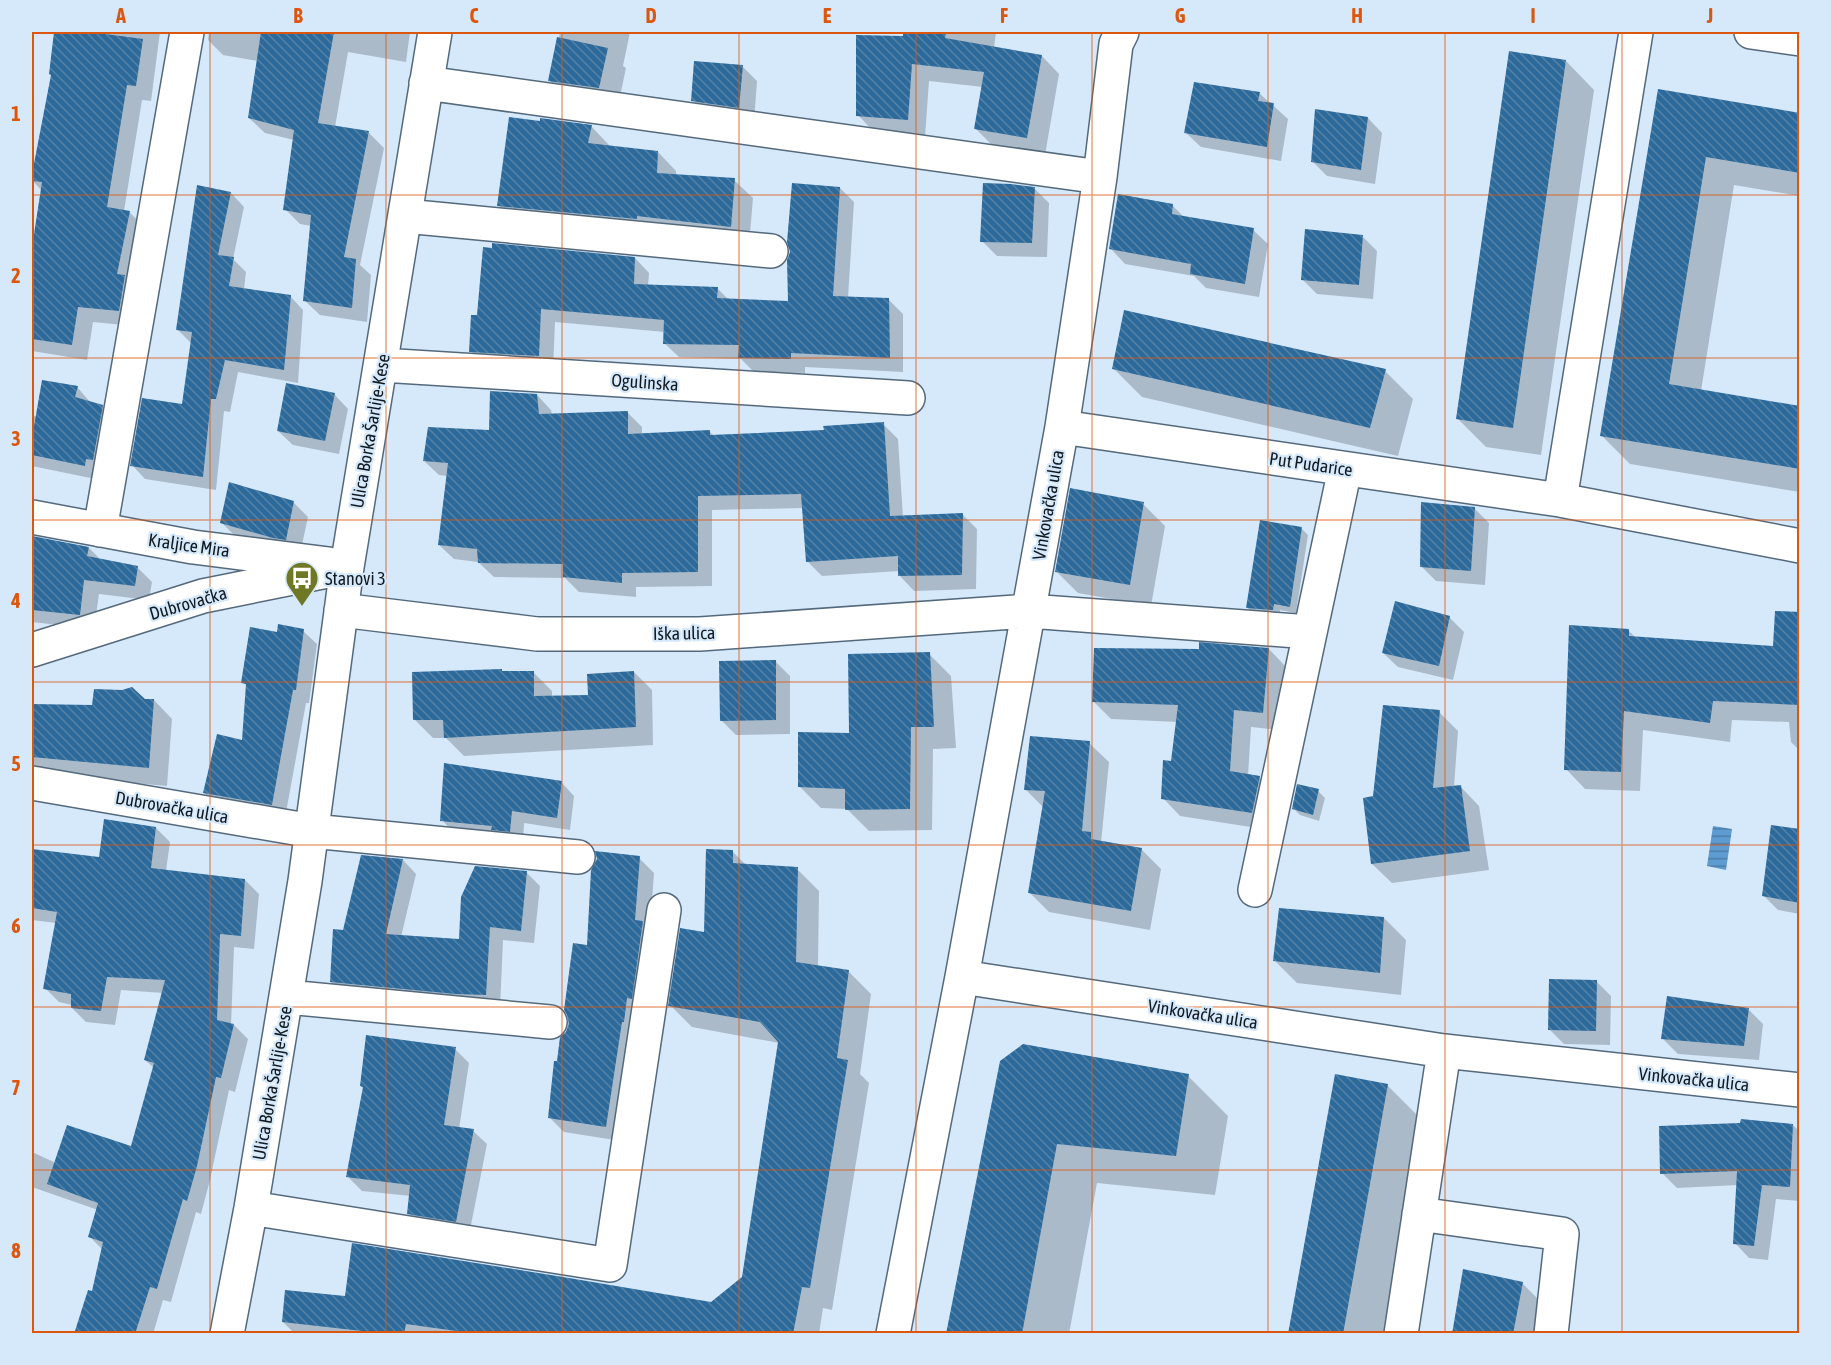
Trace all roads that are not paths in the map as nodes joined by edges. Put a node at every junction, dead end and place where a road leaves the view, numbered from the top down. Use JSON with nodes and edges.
{"nodes":[{"id":1,"x":187,"y":32,"type":"edge"},
{"id":2,"x":435,"y":32,"type":"edge"},
{"id":3,"x":1122,"y":32,"type":"edge"},
{"id":4,"x":1636,"y":32,"type":"edge"},
{"id":5,"x":1752,"y":32,"type":"edge"},
{"id":6,"x":1800,"y":39,"type":"edge"},
{"id":7,"x":426,"y":83,"type":"junction"},
{"id":8,"x":1100,"y":177,"type":"junction"},
{"id":9,"x":405,"y":216,"type":"junction"},
{"id":10,"x":771,"y":251,"type":"dead end"},
{"id":11,"x":381,"y":365,"type":"junction"},
{"id":12,"x":908,"y":398,"type":"dead end"},
{"id":13,"x":1062,"y":427,"type":"junction"},
{"id":14,"x":1345,"y":469,"type":"junction"},
{"id":15,"x":1560,"y":500,"type":"junction"},
{"id":16,"x":32,"y":517,"type":"edge"},
{"id":17,"x":100,"y":530,"type":"junction"},
{"id":18,"x":1800,"y":546,"type":"edge"},
{"id":19,"x":347,"y":567,"type":"junction"},
{"id":20,"x":341,"y":610,"type":"junction"},
{"id":21,"x":1029,"y":611,"type":"junction"},
{"id":22,"x":1310,"y":632,"type":"junction"},
{"id":23,"x":32,"y":650,"type":"edge"},
{"id":24,"x":32,"y":783,"type":"edge"},
{"id":25,"x":312,"y":831,"type":"junction"},
{"id":26,"x":578,"y":857,"type":"dead end"},
{"id":27,"x":1255,"y":890,"type":"dead end"},
{"id":28,"x":664,"y":910,"type":"dead end"},
{"id":29,"x":962,"y":977,"type":"junction"},
{"id":30,"x":287,"y":997,"type":"junction"},
{"id":31,"x":550,"y":1022,"type":"dead end"},
{"id":32,"x":1444,"y":1051,"type":"junction"},
{"id":33,"x":1800,"y":1090,"type":"edge"},
{"id":34,"x":251,"y":1208,"type":"junction"},
{"id":35,"x":1419,"y":1214,"type":"junction"},
{"id":36,"x":227,"y":1334,"type":"edge"},
{"id":37,"x":893,"y":1334,"type":"edge"},
{"id":38,"x":1401,"y":1334,"type":"edge"},
{"id":39,"x":1551,"y":1334,"type":"edge"}],
"edges":[{"from":1,"to":17,"type":"street"},
{"from":2,"to":7,"type":"street","name":"Ulica Borka Šarlije-Kese"},
{"from":3,"to":8,"type":"street","name":"Vinkovačka ulica"},
{"from":4,"to":15,"type":"street"},
{"from":5,"to":6,"type":"street"},
{"from":7,"to":8,"type":"street"},
{"from":7,"to":9,"type":"street","name":"Ulica Borka Šarlije-Kese"},
{"from":8,"to":13,"type":"street","name":"Vinkovačka ulica"},
{"from":9,"to":10,"type":"street"},
{"from":9,"to":11,"type":"street","name":"Ulica Borka Šarlije-Kese"},
{"from":11,"to":12,"type":"street","name":"Ogulinska"},
{"from":11,"to":19,"type":"street","name":"Ulica Borka Šarlije-Kese"},
{"from":13,"to":14,"type":"street","name":"Put Pudarice"},
{"from":13,"to":21,"type":"street","name":"Vinkovačka ulica"},
{"from":14,"to":15,"type":"street","name":"Put Pudarice"},
{"from":14,"to":22,"type":"street"},
{"from":15,"to":18,"type":"street","name":"Put Pudarice"},
{"from":16,"to":17,"type":"street","name":"Kraljice Mira"},
{"from":17,"to":19,"type":"street","name":"Kraljice Mira"},
{"from":19,"to":20,"type":"street","name":"Ulica Borka Šarlije-Kese"},
{"from":19,"to":23,"type":"street","name":"Dubrovačka"},
{"from":20,"to":21,"type":"street","name":"Iška ulica"},
{"from":20,"to":25,"type":"street","name":"Ulica Borka Šarlije-Kese"},
{"from":21,"to":22,"type":"street","name":"Iška ulica"},
{"from":21,"to":29,"type":"street","name":"Vinkovačka ulica"},
{"from":22,"to":27,"type":"street"},
{"from":24,"to":25,"type":"street","name":"Dubrovačka ulica"},
{"from":25,"to":26,"type":"street"},
{"from":25,"to":30,"type":"street","name":"Ulica Borka Šarlije-Kese"},
{"from":28,"to":34,"type":"street"},
{"from":29,"to":32,"type":"street","name":"Vinkovačka ulica"},
{"from":29,"to":37,"type":"street","name":"Vinkovačka ulica"},
{"from":30,"to":31,"type":"street"},
{"from":30,"to":34,"type":"street","name":"Ulica Borka Šarlije-Kese"},
{"from":32,"to":33,"type":"street","name":"Vinkovačka ulica"},
{"from":32,"to":35,"type":"street"},
{"from":34,"to":36,"type":"street","name":"Ulica Borka Šarlije-Kese"},
{"from":35,"to":38,"type":"street"},
{"from":35,"to":39,"type":"street"}]}
